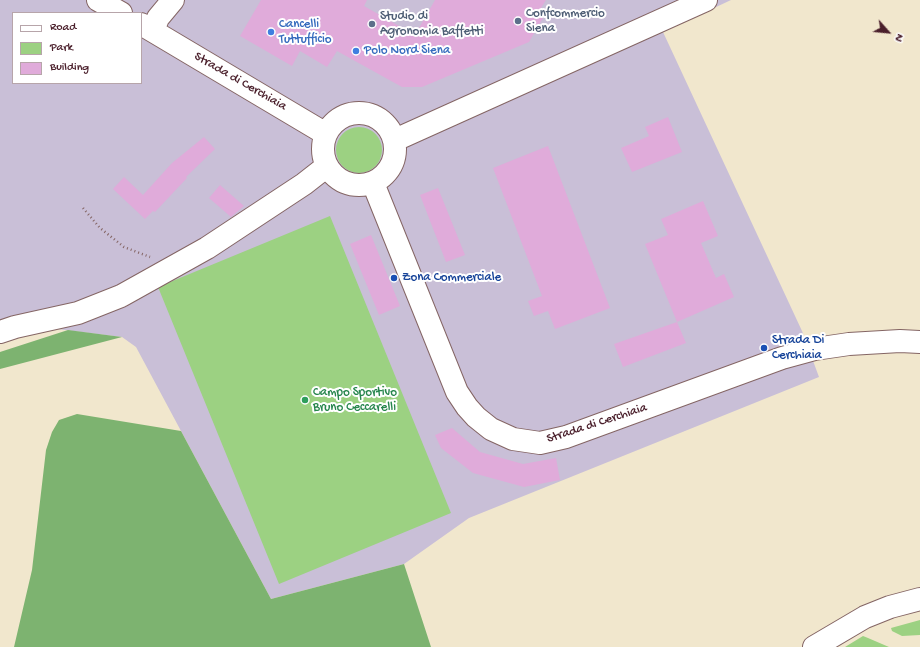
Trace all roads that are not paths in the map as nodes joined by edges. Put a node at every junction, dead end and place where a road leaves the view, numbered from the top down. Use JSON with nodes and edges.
{"nodes":[{"id":1,"x":98,"y":0,"type":"edge"},
{"id":2,"x":173,"y":0,"type":"edge"},
{"id":3,"x":706,"y":0,"type":"edge"},
{"id":4,"x":119,"y":12,"type":"edge"},
{"id":5,"x":147,"y":28,"type":"edge"},
{"id":6,"x":326,"y":134,"type":"junction"},
{"id":7,"x":395,"y":140,"type":"junction"},
{"id":8,"x":327,"y":166,"type":"junction"},
{"id":9,"x":373,"y":182,"type":"junction"},
{"id":10,"x":0,"y":332,"type":"edge"},
{"id":11,"x":920,"y":333,"type":"edge"},
{"id":12,"x":910,"y":342,"type":"edge"},
{"id":13,"x":920,"y":599,"type":"edge"},
{"id":14,"x":814,"y":647,"type":"edge"}],
"edges":[{"from":1,"to":4,"type":"street"},
{"from":2,"to":5,"type":"street","name":"Strada di Cerchiaia"},
{"from":3,"to":7,"type":"street"},
{"from":5,"to":6,"type":"street","name":"Strada di Cerchiaia"},
{"from":6,"to":7,"type":"street"},
{"from":6,"to":8,"type":"street"},
{"from":7,"to":9,"type":"street"},
{"from":8,"to":9,"type":"street"},
{"from":8,"to":10,"type":"street"},
{"from":9,"to":12,"type":"street","name":"Strada di Cerchiaia"},
{"from":11,"to":12,"type":"street","name":"Strada di Cerchiaia"},
{"from":13,"to":14,"type":"street"}]}
